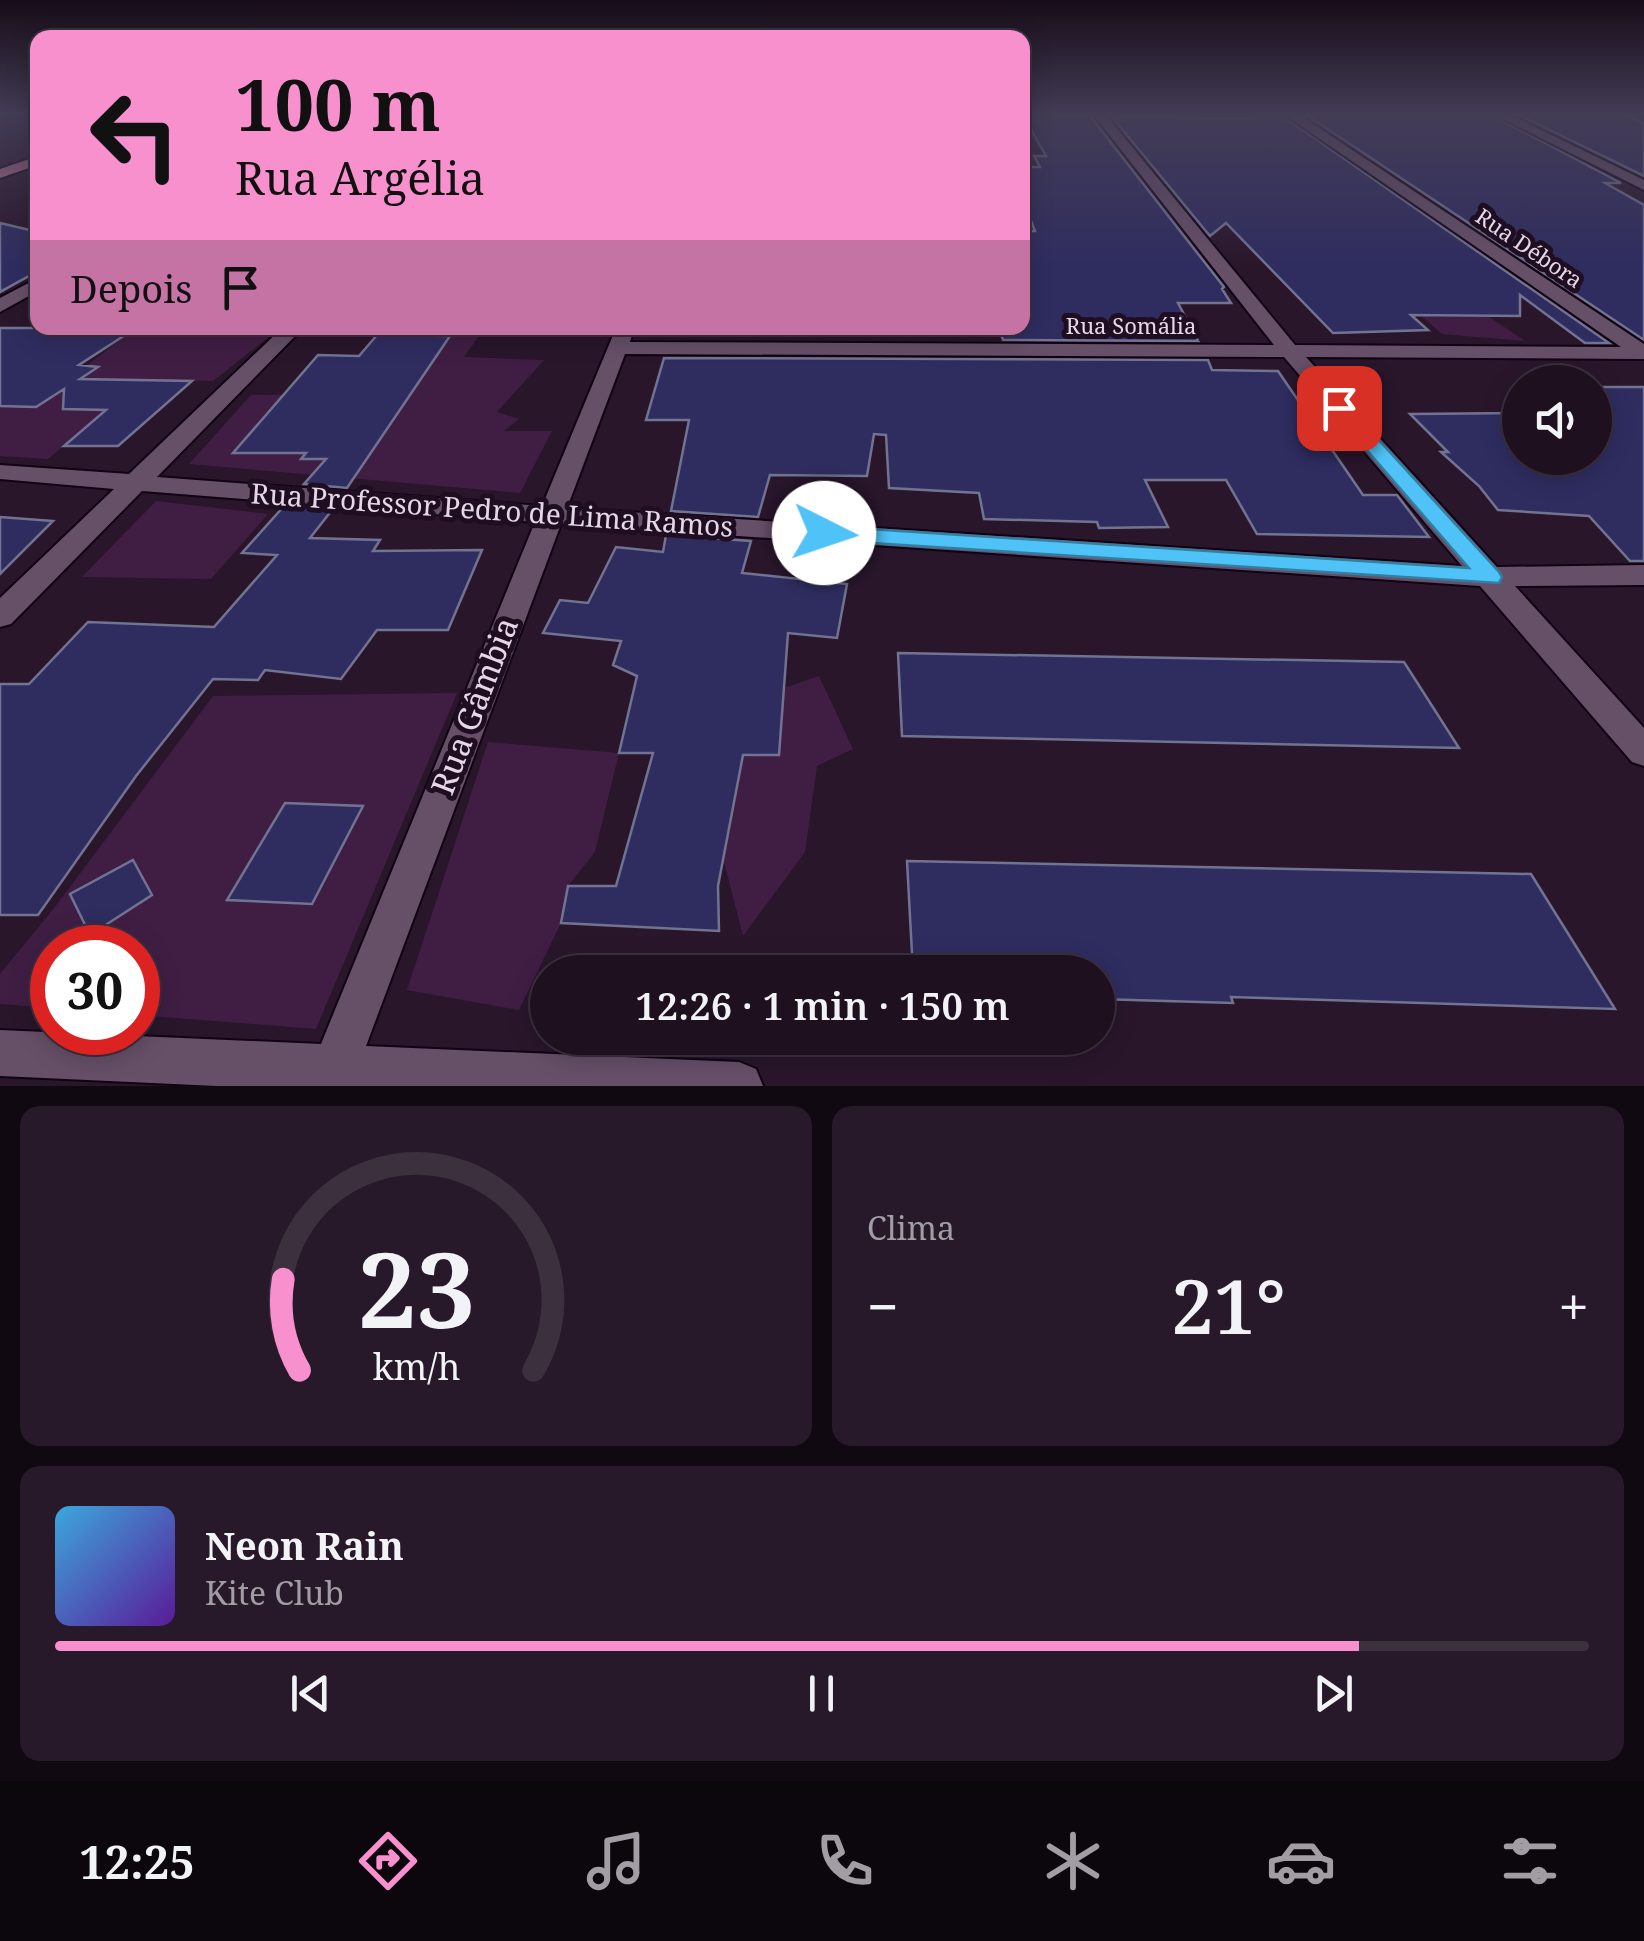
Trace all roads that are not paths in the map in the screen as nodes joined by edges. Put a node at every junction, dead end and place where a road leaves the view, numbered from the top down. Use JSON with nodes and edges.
{"nodes":[{"id":1,"x":25,"y":165,"type":"edge"},
{"id":2,"x":1140,"y":165,"type":"edge"},
{"id":3,"x":1365,"y":165,"type":"edge"},
{"id":4,"x":1601,"y":165,"type":"edge"},
{"id":5,"x":0,"y":174,"type":"edge"},
{"id":6,"x":1644,"y":186,"type":"edge"},
{"id":7,"x":30,"y":288,"type":"edge"},
{"id":8,"x":0,"y":306,"type":"edge"},
{"id":9,"x":286,"y":335,"type":"edge"},
{"id":10,"x":940,"y":335,"type":"edge"},
{"id":11,"x":622,"y":338,"type":"edge"},
{"id":12,"x":943,"y":350,"type":"junction"},
{"id":13,"x":1289,"y":351,"type":"junction"},
{"id":14,"x":1644,"y":353,"type":"edge"},
{"id":15,"x":0,"y":472,"type":"edge"},
{"id":16,"x":136,"y":484,"type":"junction"},
{"id":17,"x":550,"y":515,"type":"junction"},
{"id":18,"x":1644,"y":575,"type":"edge"},
{"id":19,"x":1490,"y":577,"type":"junction"},
{"id":20,"x":0,"y":616,"type":"edge"},
{"id":21,"x":1644,"y":752,"type":"edge"},
{"id":22,"x":0,"y":1053,"type":"edge"},
{"id":23,"x":331,"y":1077,"type":"edge"},
{"id":24,"x":739,"y":1086,"type":"edge"}],
"edges":[{"from":1,"to":5,"type":"main road"},
{"from":2,"to":13,"type":"street"},
{"from":3,"to":14,"type":"street","name":"Rua Débora"},
{"from":4,"to":6,"type":"street"},
{"from":7,"to":8,"type":"street"},
{"from":9,"to":16,"type":"street"},
{"from":10,"to":12,"type":"street"},
{"from":11,"to":12,"type":"street","name":"Rua Somália"},
{"from":11,"to":17,"type":"street","name":"Rua Gâmbia"},
{"from":12,"to":13,"type":"street","name":"Rua Somália"},
{"from":13,"to":14,"type":"street","name":"Rua Somália"},
{"from":13,"to":19,"type":"street"},
{"from":15,"to":16,"type":"street","name":"Rua Professor Pedro de Lima Ramos"},
{"from":16,"to":17,"type":"street","name":"Rua Professor Pedro de Lima Ramos"},
{"from":16,"to":20,"type":"street"},
{"from":17,"to":19,"type":"street","name":"Rua Professor Pedro de Lima Ramos"},
{"from":17,"to":23,"type":"street","name":"Rua Gâmbia"},
{"from":18,"to":19,"type":"street","name":"Rua Professor Pedro de Lima Ramos"},
{"from":19,"to":21,"type":"street"},
{"from":22,"to":23,"type":"street"},
{"from":23,"to":24,"type":"street"}]}
